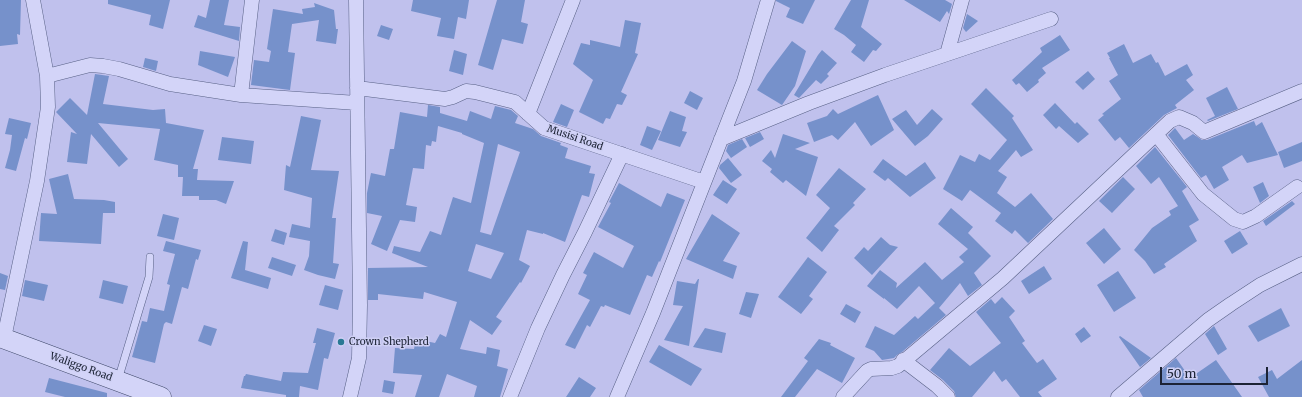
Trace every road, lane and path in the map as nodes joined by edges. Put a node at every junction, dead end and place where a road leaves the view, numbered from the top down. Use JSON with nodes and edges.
{"nodes":[{"id":1,"x":33,"y":0,"type":"edge"},
{"id":2,"x":252,"y":0,"type":"edge"},
{"id":3,"x":356,"y":0,"type":"edge"},
{"id":4,"x":573,"y":0,"type":"edge"},
{"id":5,"x":768,"y":0,"type":"edge"},
{"id":6,"x":962,"y":0,"type":"edge"},
{"id":7,"x":1051,"y":19,"type":"dead end"},
{"id":8,"x":947,"y":54,"type":"junction"},
{"id":9,"x":47,"y":76,"type":"junction"},
{"id":10,"x":356,"y":88,"type":"junction"},
{"id":11,"x":1302,"y":91,"type":"edge"},
{"id":12,"x":241,"y":94,"type":"junction"},
{"id":13,"x":357,"y":103,"type":"junction"},
{"id":14,"x":528,"y":114,"type":"junction"},
{"id":15,"x":1156,"y":134,"type":"junction"},
{"id":16,"x":721,"y":139,"type":"junction"},
{"id":17,"x":622,"y":154,"type":"junction"},
{"id":18,"x":704,"y":182,"type":"junction"},
{"id":19,"x":1297,"y":187,"type":"dead end"},
{"id":20,"x":150,"y":257,"type":"dead end"},
{"id":21,"x":1302,"y":264,"type":"edge"},
{"id":22,"x":2,"y":338,"type":"edge"},
{"id":23,"x":903,"y":360,"type":"junction"},
{"id":24,"x":118,"y":380,"type":"junction"},
{"id":25,"x":161,"y":397,"type":"edge"},
{"id":26,"x":350,"y":397,"type":"edge"},
{"id":27,"x":510,"y":397,"type":"edge"},
{"id":28,"x":617,"y":397,"type":"edge"},
{"id":29,"x":843,"y":397,"type":"edge"},
{"id":30,"x":948,"y":397,"type":"edge"},
{"id":31,"x":1118,"y":397,"type":"edge"}],
"edges":[{"from":1,"to":9,"type":"street"},
{"from":2,"to":12,"type":"street"},
{"from":3,"to":10,"type":"street"},
{"from":4,"to":14,"type":"street"},
{"from":5,"to":16,"type":"street"},
{"from":6,"to":8,"type":"street"},
{"from":7,"to":8,"type":"street"},
{"from":8,"to":16,"type":"street"},
{"from":9,"to":12,"type":"street"},
{"from":9,"to":22,"type":"street"},
{"from":10,"to":13,"type":"street"},
{"from":10,"to":14,"type":"street","name":"Musisi Road"},
{"from":11,"to":15,"type":"street"},
{"from":12,"to":13,"type":"street"},
{"from":13,"to":26,"type":"street"},
{"from":14,"to":17,"type":"street","name":"Musisi Road"},
{"from":15,"to":19,"type":"street"},
{"from":15,"to":23,"type":"street"},
{"from":16,"to":18,"type":"street"},
{"from":17,"to":18,"type":"street","name":"Musisi Road"},
{"from":17,"to":27,"type":"street"},
{"from":18,"to":28,"type":"street"},
{"from":20,"to":24,"type":"lane"},
{"from":21,"to":31,"type":"street"},
{"from":22,"to":24,"type":"street","name":"Waliggo Road"},
{"from":23,"to":29,"type":"street"},
{"from":23,"to":30,"type":"street"},
{"from":24,"to":25,"type":"street","name":"Waliggo Road"}]}
